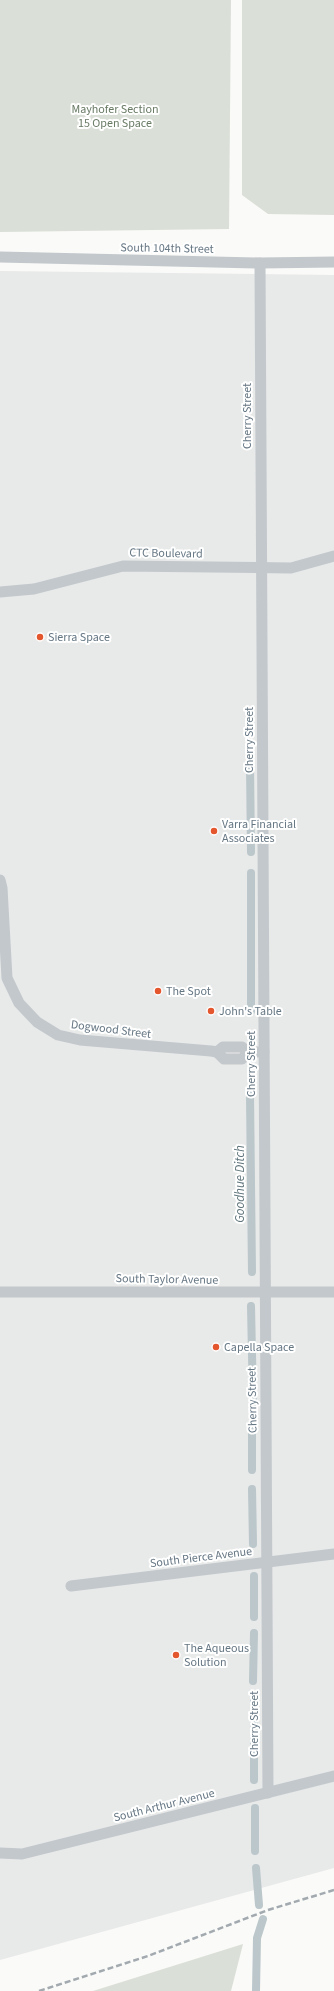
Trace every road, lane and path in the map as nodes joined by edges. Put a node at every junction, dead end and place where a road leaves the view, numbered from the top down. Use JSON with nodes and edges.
{"nodes":[{"id":1,"x":0,"y":257,"type":"edge"},
{"id":2,"x":334,"y":262,"type":"edge"},
{"id":3,"x":260,"y":263,"type":"junction"},
{"id":4,"x":334,"y":556,"type":"edge"},
{"id":5,"x":261,"y":568,"type":"junction"},
{"id":6,"x":0,"y":592,"type":"edge"},
{"id":7,"x":0,"y":880,"type":"edge"},
{"id":8,"x":264,"y":1052,"type":"junction"},
{"id":9,"x":0,"y":1292,"type":"edge"},
{"id":10,"x":334,"y":1292,"type":"edge"},
{"id":11,"x":264,"y":1293,"type":"junction"},
{"id":12,"x":334,"y":1554,"type":"edge"},
{"id":13,"x":266,"y":1562,"type":"junction"},
{"id":14,"x":71,"y":1586,"type":"dead end"},
{"id":15,"x":334,"y":1776,"type":"edge"},
{"id":16,"x":268,"y":1793,"type":"junction"},
{"id":17,"x":0,"y":1853,"type":"edge"}],
"edges":[{"from":1,"to":3,"type":"street","name":"South 104th Street"},
{"from":2,"to":3,"type":"street","name":"South 104th Street"},
{"from":3,"to":5,"type":"street","name":"Cherry Street"},
{"from":4,"to":5,"type":"street","name":"CTC Boulevard"},
{"from":5,"to":6,"type":"street","name":"CTC Boulevard"},
{"from":5,"to":8,"type":"street","name":"Cherry Street"},
{"from":7,"to":8,"type":"street","name":"Dogwood Street"},
{"from":8,"to":11,"type":"street","name":"Cherry Street"},
{"from":9,"to":11,"type":"street","name":"South Taylor Avenue"},
{"from":10,"to":11,"type":"street","name":"South Taylor Avenue"},
{"from":11,"to":13,"type":"street","name":"Cherry Street"},
{"from":12,"to":13,"type":"street","name":"South Pierce Avenue"},
{"from":13,"to":14,"type":"street","name":"South Pierce Avenue"},
{"from":13,"to":16,"type":"street","name":"Cherry Street"},
{"from":15,"to":16,"type":"street","name":"South Arthur Avenue"},
{"from":16,"to":17,"type":"street","name":"South Arthur Avenue"}]}
